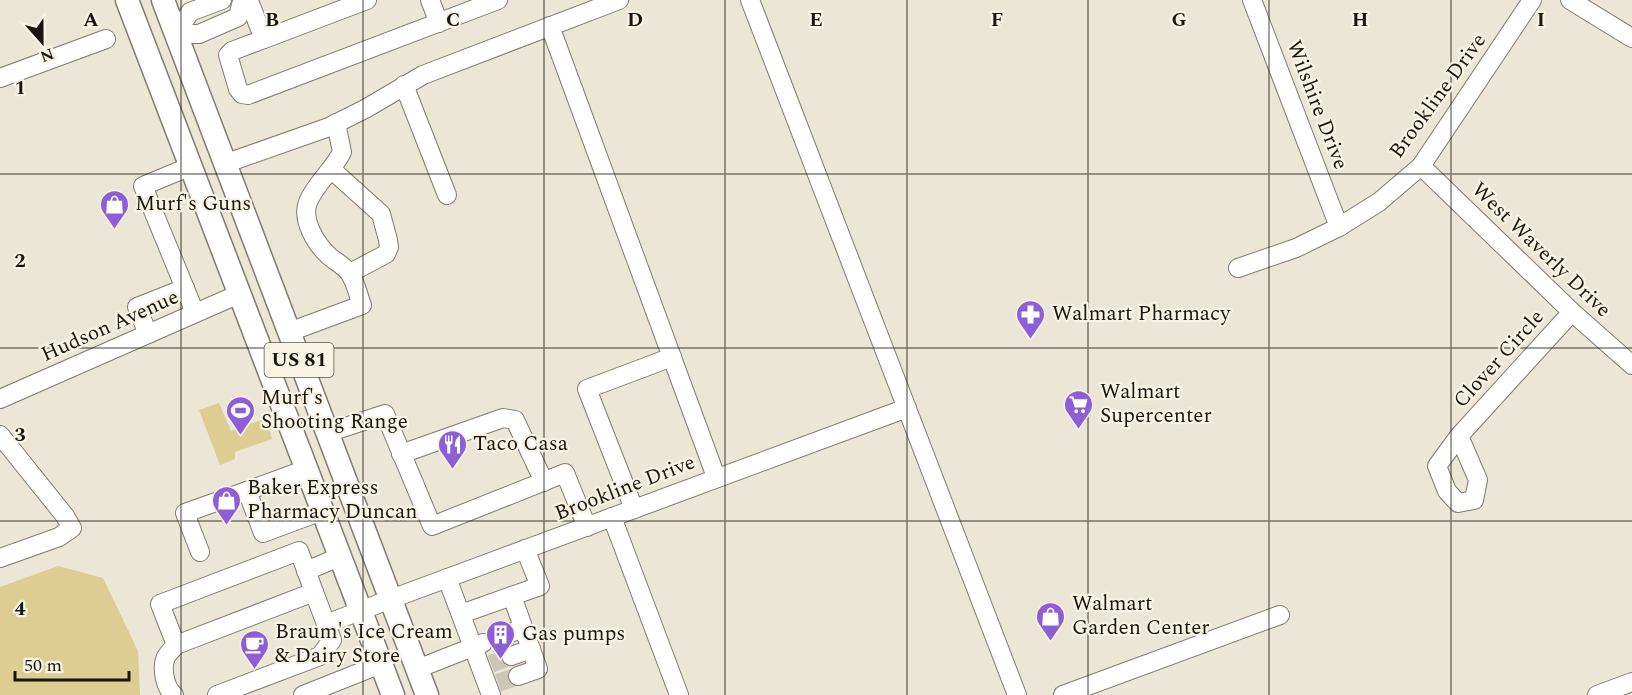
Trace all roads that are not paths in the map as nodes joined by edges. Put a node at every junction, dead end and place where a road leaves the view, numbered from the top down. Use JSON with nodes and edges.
{"nodes":[{"id":1,"x":127,"y":0,"type":"edge"},
{"id":2,"x":163,"y":0,"type":"edge"},
{"id":3,"x":222,"y":0,"type":"edge"},
{"id":4,"x":367,"y":0,"type":"edge"},
{"id":5,"x":430,"y":0,"type":"edge"},
{"id":6,"x":498,"y":0,"type":"edge"},
{"id":7,"x":619,"y":0,"type":"edge"},
{"id":8,"x":750,"y":0,"type":"edge"},
{"id":9,"x":1252,"y":0,"type":"edge"},
{"id":10,"x":1532,"y":0,"type":"edge"},
{"id":11,"x":1570,"y":0,"type":"edge"},
{"id":12,"x":244,"y":1,"type":"edge"},
{"id":13,"x":439,"y":23,"type":"junction"},
{"id":14,"x":550,"y":26,"type":"junction"},
{"id":15,"x":176,"y":33,"type":"junction"},
{"id":16,"x":1632,"y":38,"type":"edge"},
{"id":17,"x":106,"y":39,"type":"dead end"},
{"id":18,"x":264,"y":39,"type":"junction"},
{"id":19,"x":145,"y":46,"type":"junction"},
{"id":20,"x":0,"y":78,"type":"edge"},
{"id":21,"x":405,"y":85,"type":"junction"},
{"id":22,"x":336,"y":123,"type":"junction"},
{"id":23,"x":224,"y":164,"type":"junction"},
{"id":24,"x":191,"y":166,"type":"junction"},
{"id":25,"x":1421,"y":166,"type":"junction"},
{"id":26,"x":331,"y":169,"type":"junction"},
{"id":27,"x":447,"y":195,"type":"dead end"},
{"id":28,"x":1339,"y":227,"type":"junction"},
{"id":29,"x":1238,"y":268,"type":"dead end"},
{"id":30,"x":350,"y":273,"type":"junction"},
{"id":31,"x":185,"y":288,"type":"junction"},
{"id":32,"x":239,"y":294,"type":"junction"},
{"id":33,"x":1572,"y":312,"type":"junction"},
{"id":34,"x":195,"y":313,"type":"junction"},
{"id":35,"x":289,"y":332,"type":"junction"},
{"id":36,"x":148,"y":334,"type":"junction"},
{"id":37,"x":672,"y":357,"type":"junction"},
{"id":38,"x":1632,"y":365,"type":"edge"},
{"id":39,"x":0,"y":399,"type":"edge"},
{"id":40,"x":907,"y":408,"type":"junction"},
{"id":41,"x":327,"y":433,"type":"junction"},
{"id":42,"x":0,"y":435,"type":"edge"},
{"id":43,"x":1459,"y":436,"type":"dead end"},
{"id":44,"x":401,"y":454,"type":"junction"},
{"id":45,"x":306,"y":469,"type":"junction"},
{"id":46,"x":716,"y":477,"type":"junction"},
{"id":47,"x":544,"y":482,"type":"junction"},
{"id":48,"x":248,"y":491,"type":"junction"},
{"id":49,"x":634,"y":509,"type":"junction"},
{"id":50,"x":322,"y":511,"type":"junction"},
{"id":51,"x":612,"y":517,"type":"junction"},
{"id":52,"x":587,"y":527,"type":"junction"},
{"id":53,"x":525,"y":549,"type":"junction"},
{"id":54,"x":200,"y":552,"type":"dead end"},
{"id":55,"x":339,"y":557,"type":"junction"},
{"id":56,"x":0,"y":558,"type":"edge"},
{"id":57,"x":306,"y":570,"type":"junction"},
{"id":58,"x":447,"y":578,"type":"junction"},
{"id":59,"x":314,"y":592,"type":"junction"},
{"id":60,"x":512,"y":596,"type":"junction"},
{"id":61,"x":391,"y":599,"type":"junction"},
{"id":62,"x":360,"y":610,"type":"junction"},
{"id":63,"x":461,"y":614,"type":"junction"},
{"id":64,"x":1280,"y":615,"type":"dead end"},
{"id":65,"x":326,"y":624,"type":"junction"},
{"id":66,"x":523,"y":628,"type":"junction"},
{"id":67,"x":503,"y":636,"type":"tunnel mouth"},
{"id":68,"x":176,"y":645,"type":"junction"},
{"id":69,"x":478,"y":645,"type":"junction"},
{"id":70,"x":531,"y":649,"type":"junction"},
{"id":71,"x":511,"y":656,"type":"tunnel mouth"},
{"id":72,"x":381,"y":664,"type":"junction"},
{"id":73,"x":417,"y":669,"type":"junction"},
{"id":74,"x":518,"y":676,"type":"tunnel mouth"},
{"id":75,"x":1632,"y":682,"type":"edge"},
{"id":76,"x":340,"y":688,"type":"edge"},
{"id":77,"x":493,"y":688,"type":"edge"},
{"id":78,"x":174,"y":695,"type":"edge"},
{"id":79,"x":217,"y":695,"type":"edge"},
{"id":80,"x":303,"y":695,"type":"edge"},
{"id":81,"x":393,"y":695,"type":"edge"},
{"id":82,"x":428,"y":695,"type":"edge"},
{"id":83,"x":679,"y":695,"type":"edge"},
{"id":84,"x":1017,"y":695,"type":"edge"},
{"id":85,"x":1063,"y":695,"type":"edge"},
{"id":86,"x":1597,"y":695,"type":"edge"}],
"edges":[{"from":1,"to":19,"type":"main road","number":"US 81"},
{"from":2,"to":15,"type":"main road","number":"US 81"},
{"from":3,"to":15,"type":"street"},
{"from":4,"to":18,"type":"street"},
{"from":5,"to":13,"type":"street"},
{"from":6,"to":13,"type":"street"},
{"from":7,"to":14,"type":"street"},
{"from":8,"to":40,"type":"street"},
{"from":9,"to":28,"type":"street","name":"Wilshire Drive"},
{"from":10,"to":25,"type":"street","name":"Brookline Drive"},
{"from":11,"to":16,"type":"street"},
{"from":12,"to":15,"type":"street"},
{"from":12,"to":18,"type":"street"},
{"from":13,"to":18,"type":"street"},
{"from":14,"to":21,"type":"street"},
{"from":14,"to":37,"type":"street"},
{"from":15,"to":19,"type":"main road"},
{"from":15,"to":23,"type":"main road","number":"US 81"},
{"from":17,"to":20,"type":"street"},
{"from":19,"to":24,"type":"main road","number":"US 81"},
{"from":21,"to":22,"type":"street"},
{"from":21,"to":27,"type":"street"},
{"from":22,"to":23,"type":"street"},
{"from":22,"to":26,"type":"street"},
{"from":23,"to":35,"type":"main road","number":"US 81"},
{"from":24,"to":31,"type":"street"},
{"from":24,"to":32,"type":"main road","number":"US 81"},
{"from":25,"to":28,"type":"street","name":"Brookline Drive"},
{"from":25,"to":33,"type":"street","name":"West Waverly Drive"},
{"from":26,"to":30,"type":"street"},
{"from":26,"to":30,"type":"street"},
{"from":28,"to":29,"type":"street","name":"Brookline Drive"},
{"from":30,"to":35,"type":"street"},
{"from":31,"to":34,"type":"street"},
{"from":31,"to":36,"type":"street"},
{"from":32,"to":34,"type":"street","name":"Hudson Avenue"},
{"from":32,"to":45,"type":"main road","number":"US 81"},
{"from":33,"to":38,"type":"street","name":"West Waverly Drive"},
{"from":33,"to":43,"type":"street","name":"Clover Circle"},
{"from":34,"to":36,"type":"street","name":"Hudson Avenue"},
{"from":35,"to":41,"type":"main road","number":"US 81"},
{"from":36,"to":39,"type":"street","name":"Hudson Avenue"},
{"from":37,"to":46,"type":"street"},
{"from":37,"to":49,"type":"street"},
{"from":40,"to":46,"type":"street","name":"Brookline Drive"},
{"from":40,"to":84,"type":"street"},
{"from":41,"to":44,"type":"street"},
{"from":41,"to":61,"type":"main road","number":"US 81"},
{"from":42,"to":56,"type":"street"},
{"from":44,"to":47,"type":"street"},
{"from":44,"to":47,"type":"street"},
{"from":45,"to":48,"type":"street"},
{"from":45,"to":50,"type":"main road","number":"US 81"},
{"from":46,"to":49,"type":"street","name":"Brookline Drive"},
{"from":47,"to":52,"type":"street"},
{"from":48,"to":50,"type":"street"},
{"from":48,"to":54,"type":"street"},
{"from":49,"to":51,"type":"street","name":"Brookline Drive"},
{"from":50,"to":55,"type":"main road","number":"US 81"},
{"from":51,"to":52,"type":"street","name":"Brookline Drive"},
{"from":51,"to":83,"type":"street"},
{"from":52,"to":53,"type":"street","name":"Brookline Drive"},
{"from":53,"to":58,"type":"street","name":"Brookline Drive"},
{"from":53,"to":60,"type":"street"},
{"from":55,"to":57,"type":"street"},
{"from":55,"to":62,"type":"main road","number":"US 81"},
{"from":57,"to":59,"type":"street"},
{"from":57,"to":68,"type":"street"},
{"from":58,"to":61,"type":"street","name":"Brookline Drive"},
{"from":58,"to":63,"type":"street"},
{"from":59,"to":65,"type":"street"},
{"from":59,"to":68,"type":"street"},
{"from":60,"to":63,"type":"street"},
{"from":60,"to":66,"type":"street"},
{"from":61,"to":62,"type":"street","name":"Brookline Drive"},
{"from":61,"to":73,"type":"main road","number":"US 81"},
{"from":62,"to":65,"type":"street","name":"Brookline Drive"},
{"from":62,"to":72,"type":"main road","number":"US 81"},
{"from":63,"to":69,"type":"street"},
{"from":64,"to":85,"type":"street"},
{"from":65,"to":79,"type":"street"},
{"from":66,"to":67,"type":"street"},
{"from":66,"to":70,"type":"street"},
{"from":68,"to":78,"type":"street"},
{"from":69,"to":73,"type":"street"},
{"from":69,"to":77,"type":"street"},
{"from":70,"to":71,"type":"street"},
{"from":70,"to":74,"type":"street"},
{"from":72,"to":76,"type":"street"},
{"from":72,"to":81,"type":"main road","number":"US 81"},
{"from":73,"to":82,"type":"main road","number":"US 81"},
{"from":75,"to":86,"type":"street"},
{"from":76,"to":80,"type":"street"}]}
